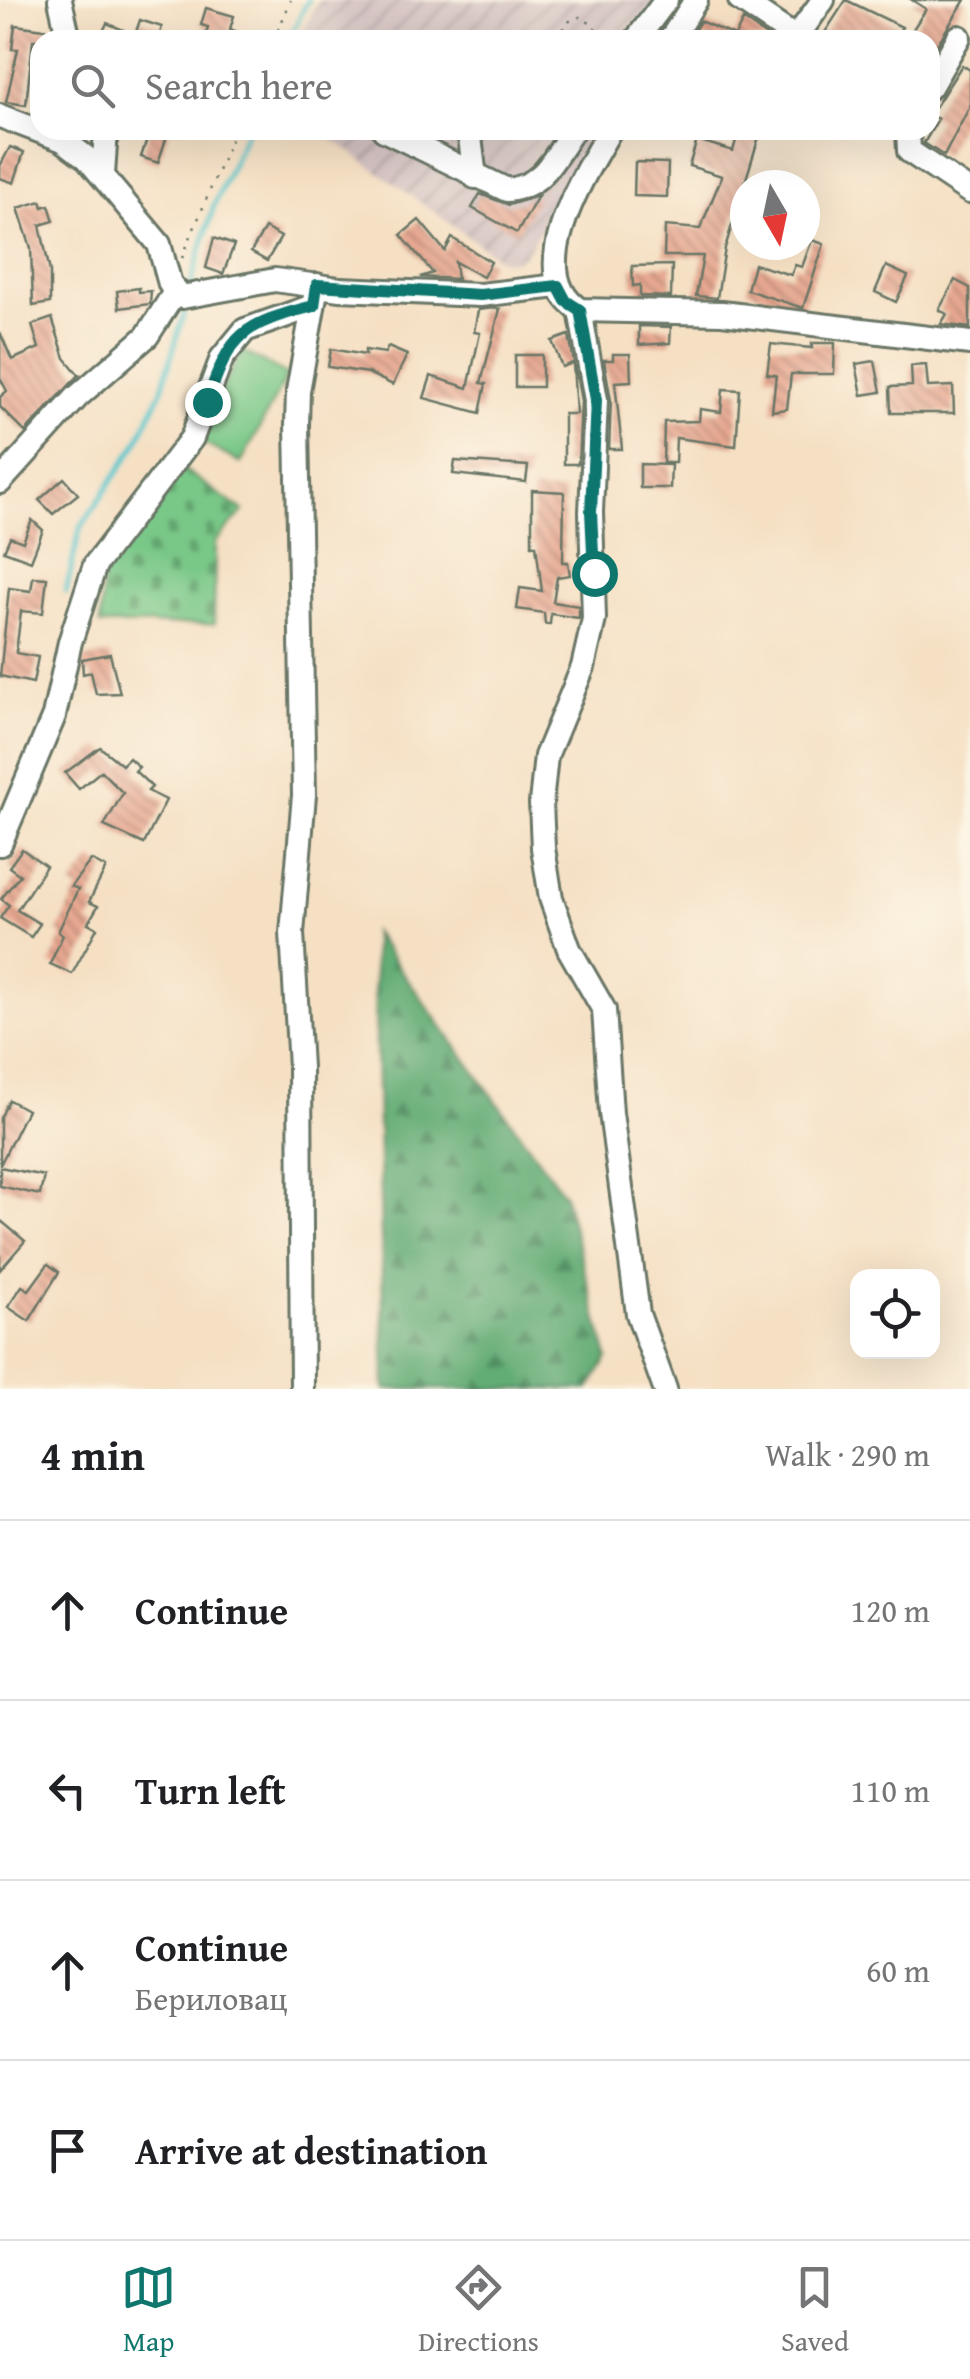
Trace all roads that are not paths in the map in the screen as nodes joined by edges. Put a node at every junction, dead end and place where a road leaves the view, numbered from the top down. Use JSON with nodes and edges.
{"nodes":[{"id":1,"x":60,"y":0,"type":"edge"},
{"id":2,"x":666,"y":0,"type":"edge"},
{"id":3,"x":696,"y":0,"type":"edge"},
{"id":4,"x":740,"y":0,"type":"edge"},
{"id":5,"x":824,"y":0,"type":"edge"},
{"id":6,"x":68,"y":30,"type":"edge"},
{"id":7,"x":644,"y":30,"type":"edge"},
{"id":8,"x":676,"y":30,"type":"edge"},
{"id":9,"x":784,"y":30,"type":"edge"},
{"id":10,"x":802,"y":30,"type":"edge"},
{"id":11,"x":959,"y":37,"type":"dead end"},
{"id":12,"x":940,"y":70,"type":"edge"},
{"id":13,"x":0,"y":116,"type":"edge"},
{"id":14,"x":30,"y":128,"type":"edge"},
{"id":15,"x":62,"y":140,"type":"edge"},
{"id":16,"x":105,"y":140,"type":"edge"},
{"id":17,"x":404,"y":140,"type":"edge"},
{"id":18,"x":470,"y":140,"type":"edge"},
{"id":19,"x":566,"y":140,"type":"edge"},
{"id":20,"x":604,"y":140,"type":"edge"},
{"id":21,"x":908,"y":140,"type":"edge"},
{"id":22,"x":103,"y":174,"type":"junction"},
{"id":23,"x":476,"y":177,"type":"junction"},
{"id":24,"x":970,"y":192,"type":"edge"},
{"id":25,"x":558,"y":286,"type":"junction"},
{"id":26,"x":181,"y":292,"type":"junction"},
{"id":27,"x":315,"y":296,"type":"junction"},
{"id":28,"x":580,"y":310,"type":"junction"},
{"id":29,"x":970,"y":343,"type":"edge"},
{"id":30,"x":0,"y":482,"type":"edge"},
{"id":31,"x":0,"y":844,"type":"edge"},
{"id":32,"x":302,"y":1389,"type":"edge"},
{"id":33,"x":665,"y":1389,"type":"edge"}],
"edges":[{"from":1,"to":6,"type":"street"},
{"from":2,"to":7,"type":"street"},
{"from":3,"to":8,"type":"street"},
{"from":4,"to":9,"type":"street"},
{"from":5,"to":10,"type":"street"},
{"from":11,"to":12,"type":"street"},
{"from":13,"to":14,"type":"street"},
{"from":15,"to":22,"type":"street"},
{"from":16,"to":22,"type":"street"},
{"from":17,"to":23,"type":"street"},
{"from":18,"to":23,"type":"street"},
{"from":19,"to":23,"type":"street"},
{"from":20,"to":25,"type":"street"},
{"from":21,"to":24,"type":"street"},
{"from":22,"to":26,"type":"street"},
{"from":25,"to":27,"type":"street"},
{"from":25,"to":28,"type":"street"},
{"from":26,"to":27,"type":"street"},
{"from":26,"to":30,"type":"street"},
{"from":27,"to":31,"type":"street"},
{"from":27,"to":32,"type":"street"},
{"from":28,"to":29,"type":"street"},
{"from":28,"to":33,"type":"street"}]}
